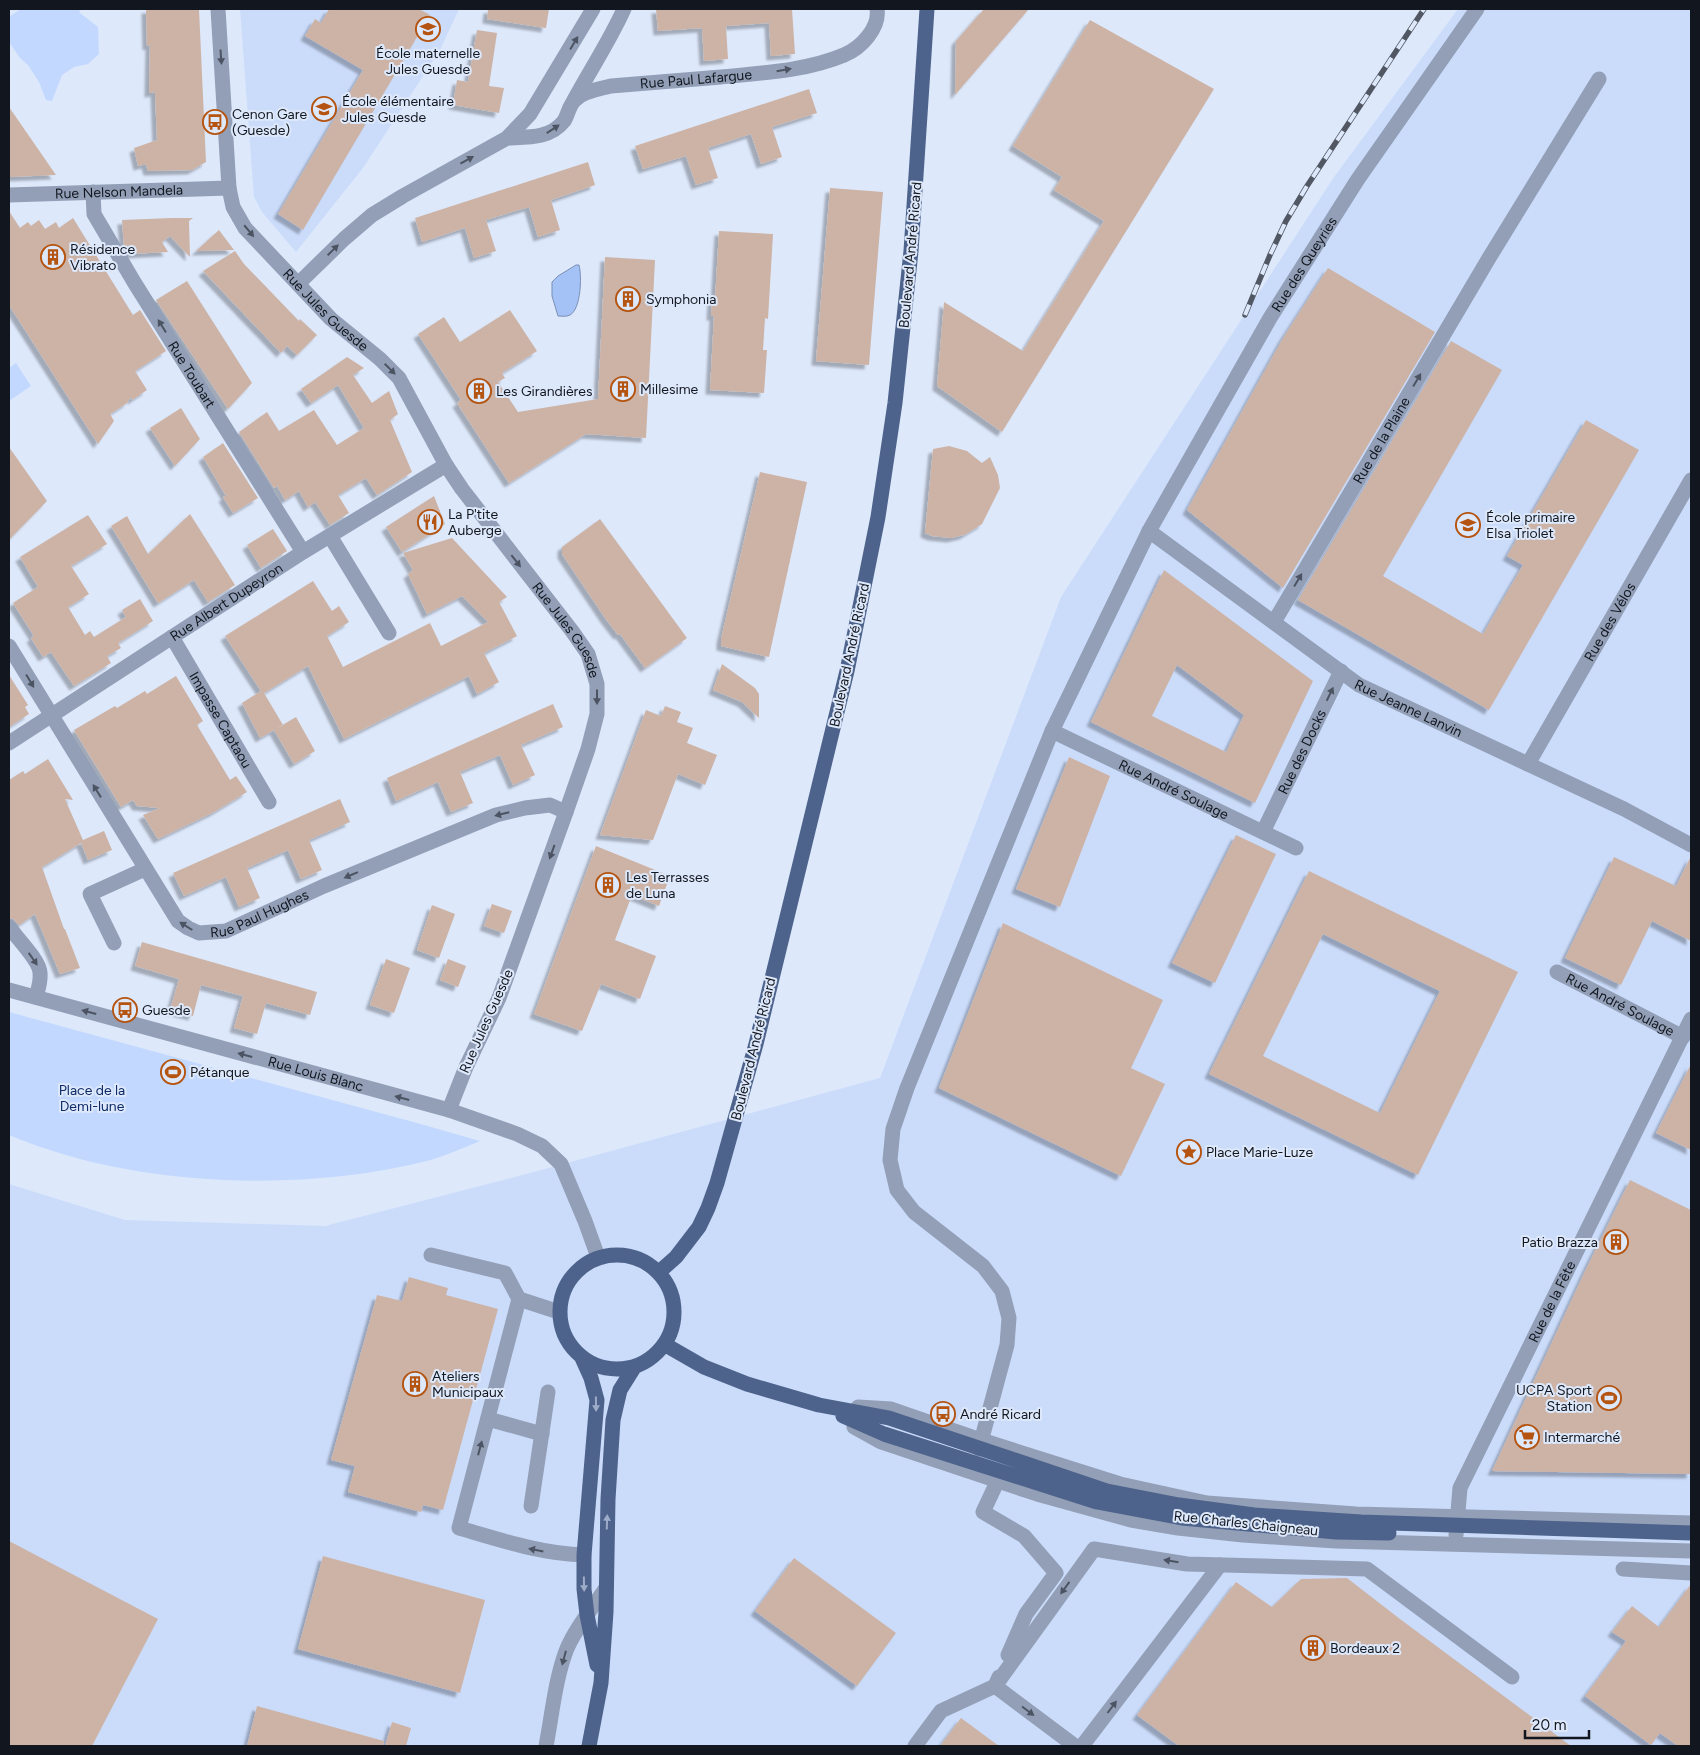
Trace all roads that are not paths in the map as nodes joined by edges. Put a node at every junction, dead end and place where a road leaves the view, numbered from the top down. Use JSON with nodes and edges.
{"nodes":[{"id":1,"x":218,"y":9,"type":"edge"},
{"id":2,"x":593,"y":9,"type":"edge"},
{"id":3,"x":624,"y":9,"type":"edge"},
{"id":4,"x":877,"y":9,"type":"edge"},
{"id":5,"x":927,"y":9,"type":"edge"},
{"id":6,"x":1477,"y":9,"type":"edge"},
{"id":7,"x":1599,"y":79,"type":"dead end"},
{"id":8,"x":574,"y":100,"type":"junction"},
{"id":9,"x":506,"y":138,"type":"junction"},
{"id":10,"x":229,"y":188,"type":"junction"},
{"id":11,"x":93,"y":192,"type":"junction"},
{"id":12,"x":9,"y":195,"type":"edge"},
{"id":13,"x":298,"y":284,"type":"junction"},
{"id":14,"x":446,"y":465,"type":"junction"},
{"id":15,"x":1691,"y":480,"type":"edge"},
{"id":16,"x":1149,"y":531,"type":"junction"},
{"id":17,"x":330,"y":536,"type":"junction"},
{"id":18,"x":302,"y":552,"type":"junction"},
{"id":19,"x":1274,"y":622,"type":"junction"},
{"id":20,"x":389,"y":633,"type":"dead end"},
{"id":21,"x":172,"y":637,"type":"junction"},
{"id":22,"x":9,"y":646,"type":"edge"},
{"id":23,"x":1341,"y":671,"type":"junction"},
{"id":24,"x":51,"y":716,"type":"junction"},
{"id":25,"x":1052,"y":731,"type":"junction"},
{"id":26,"x":9,"y":743,"type":"edge"},
{"id":27,"x":1528,"y":764,"type":"junction"},
{"id":28,"x":269,"y":802,"type":"dead end"},
{"id":29,"x":566,"y":812,"type":"junction"},
{"id":30,"x":1263,"y":832,"type":"junction"},
{"id":31,"x":1691,"y":845,"type":"edge"},
{"id":32,"x":1296,"y":848,"type":"dead end"},
{"id":33,"x":145,"y":870,"type":"junction"},
{"id":34,"x":9,"y":928,"type":"edge"},
{"id":35,"x":114,"y":943,"type":"dead end"},
{"id":36,"x":1557,"y":972,"type":"dead end"},
{"id":37,"x":9,"y":990,"type":"edge"},
{"id":38,"x":36,"y":997,"type":"junction"},
{"id":39,"x":1691,"y":1019,"type":"edge"},
{"id":40,"x":1683,"y":1037,"type":"junction"},
{"id":41,"x":449,"y":1110,"type":"junction"},
{"id":42,"x":431,"y":1255,"type":"dead end"},
{"id":43,"x":598,"y":1257,"type":"junction"},
{"id":44,"x":659,"y":1272,"type":"junction"},
{"id":45,"x":519,"y":1299,"type":"junction"},
{"id":46,"x":559,"y":1312,"type":"junction"},
{"id":47,"x":664,"y":1344,"type":"junction"},
{"id":48,"x":582,"y":1358,"type":"junction"},
{"id":49,"x":635,"y":1366,"type":"junction"},
{"id":50,"x":548,"y":1392,"type":"dead end"},
{"id":51,"x":819,"y":1406,"type":"junction"},
{"id":52,"x":488,"y":1419,"type":"junction"},
{"id":53,"x":542,"y":1434,"type":"junction"},
{"id":54,"x":980,"y":1444,"type":"junction"},
{"id":55,"x":998,"y":1480,"type":"junction"},
{"id":56,"x":531,"y":1506,"type":"dead end"},
{"id":57,"x":1691,"y":1523,"type":"edge"},
{"id":58,"x":1457,"y":1526,"type":"junction"},
{"id":59,"x":1691,"y":1533,"type":"edge"},
{"id":60,"x":1691,"y":1543,"type":"edge"},
{"id":61,"x":1691,"y":1551,"type":"edge"},
{"id":62,"x":584,"y":1555,"type":"junction"},
{"id":63,"x":1220,"y":1564,"type":"junction"},
{"id":64,"x":1623,"y":1569,"type":"dead end"},
{"id":65,"x":1691,"y":1573,"type":"edge"},
{"id":66,"x":606,"y":1588,"type":"junction"},
{"id":67,"x":587,"y":1615,"type":"junction"},
{"id":68,"x":1512,"y":1677,"type":"dead end"},
{"id":69,"x":601,"y":1683,"type":"junction"},
{"id":70,"x":995,"y":1686,"type":"junction"},
{"id":71,"x":546,"y":1746,"type":"edge"},
{"id":72,"x":590,"y":1746,"type":"edge"},
{"id":73,"x":915,"y":1746,"type":"edge"},
{"id":74,"x":1075,"y":1746,"type":"edge"},
{"id":75,"x":1082,"y":1746,"type":"edge"}],
"edges":[{"from":1,"to":10,"type":"street","name":"Rue Jules Guesde","one_way":true},
{"from":9,"to":2,"type":"street","one_way":true},
{"from":3,"to":8,"type":"street"},
{"from":8,"to":4,"type":"street","name":"Rue Paul Lafargue","one_way":true},
{"from":5,"to":44,"type":"main road","name":"Boulevard André Ricard"},
{"from":6,"to":16,"type":"street","name":"Rue des Queyries"},
{"from":19,"to":7,"type":"street","name":"Rue de la Plaine","one_way":true},
{"from":9,"to":8,"type":"street","one_way":true},
{"from":13,"to":9,"type":"street","one_way":true},
{"from":10,"to":11,"type":"street","name":"Rue Nelson Mandela"},
{"from":10,"to":13,"type":"street","name":"Rue Jules Guesde","one_way":true},
{"from":11,"to":12,"type":"street","name":"Rue Nelson Mandela"},
{"from":18,"to":11,"type":"street","name":"Rue Toubart","one_way":true},
{"from":13,"to":14,"type":"street","name":"Rue Jules Guesde","one_way":true},
{"from":14,"to":17,"type":"street","name":"Rue Albert Dupeyron"},
{"from":14,"to":29,"type":"street","name":"Rue Jules Guesde","one_way":true},
{"from":15,"to":27,"type":"street","name":"Rue des Vélos"},
{"from":16,"to":19,"type":"street","name":"Rue Jeanne Lanvin"},
{"from":16,"to":25,"type":"street","name":"Rue des Queyries"},
{"from":17,"to":18,"type":"street","name":"Rue Albert Dupeyron"},
{"from":17,"to":20,"type":"street"},
{"from":18,"to":21,"type":"street","name":"Rue Albert Dupeyron"},
{"from":19,"to":23,"type":"street","name":"Rue Jeanne Lanvin"},
{"from":21,"to":24,"type":"street","name":"Rue Albert Dupeyron"},
{"from":21,"to":28,"type":"street","name":"Impasse Captaou"},
{"from":22,"to":24,"type":"street","name":"Rue Paul Hughes","one_way":true},
{"from":23,"to":27,"type":"street","name":"Rue Jeanne Lanvin"},
{"from":30,"to":23,"type":"street","name":"Rue des Docks","one_way":true},
{"from":24,"to":26,"type":"street","name":"Rue Albert Dupeyron"},
{"from":33,"to":24,"type":"street","name":"Rue Paul Hughes","one_way":true},
{"from":25,"to":30,"type":"street","name":"Rue André Soulage"},
{"from":25,"to":54,"type":"street","name":"Rue des Queyries"},
{"from":27,"to":31,"type":"street","name":"Rue Jeanne Lanvin"},
{"from":29,"to":33,"type":"street","name":"Rue Paul Hughes","one_way":true},
{"from":29,"to":41,"type":"street","name":"Rue Jules Guesde","one_way":true},
{"from":30,"to":32,"type":"street","name":"Rue André Soulage"},
{"from":33,"to":35,"type":"street"},
{"from":34,"to":38,"type":"street","one_way":true},
{"from":36,"to":40,"type":"street","name":"Rue André Soulage"},
{"from":37,"to":38,"type":"street","name":"Rue Louis Blanc"},
{"from":41,"to":38,"type":"street","name":"Rue Louis Blanc","one_way":true},
{"from":39,"to":40,"type":"street","name":"Rue de la Fête"},
{"from":40,"to":58,"type":"street","name":"Rue de la Fête"},
{"from":41,"to":43,"type":"street"},
{"from":42,"to":45,"type":"street"},
{"from":43,"to":44,"type":"main road"},
{"from":43,"to":46,"type":"main road"},
{"from":44,"to":47,"type":"main road"},
{"from":45,"to":46,"type":"street"},
{"from":45,"to":52,"type":"street"},
{"from":46,"to":48,"type":"main road"},
{"from":47,"to":49,"type":"main road"},
{"from":47,"to":51,"type":"main road","name":"Rue Charles Chaigneau"},
{"from":48,"to":49,"type":"main road"},
{"from":48,"to":62,"type":"main road","one_way":true},
{"from":66,"to":49,"type":"main road","one_way":true},
{"from":50,"to":53,"type":"street"},
{"from":51,"to":54,"type":"main road","name":"Rue Charles Chaigneau"},
{"from":51,"to":55,"type":"street"},
{"from":51,"to":58,"type":"main road","name":"Rue Charles Chaigneau"},
{"from":52,"to":53,"type":"street"},
{"from":62,"to":52,"type":"street","one_way":true},
{"from":53,"to":56,"type":"street"},
{"from":54,"to":58,"type":"main road","name":"Rue Charles Chaigneau"},
{"from":55,"to":61,"type":"street"},
{"from":55,"to":70,"type":"street"},
{"from":57,"to":58,"type":"street"},
{"from":58,"to":59,"type":"main road","name":"Rue Charles Chaigneau"},
{"from":58,"to":60,"type":"main road","name":"Rue Charles Chaigneau"},
{"from":62,"to":67,"type":"main road","one_way":true},
{"from":63,"to":68,"type":"street"},
{"from":63,"to":70,"type":"street","one_way":true},
{"from":75,"to":63,"type":"street","one_way":true},
{"from":64,"to":65,"type":"street"},
{"from":66,"to":67,"type":"street"},
{"from":66,"to":69,"type":"main road"},
{"from":67,"to":69,"type":"main road"},
{"from":67,"to":71,"type":"street","one_way":true},
{"from":69,"to":72,"type":"main road"},
{"from":70,"to":73,"type":"street"},
{"from":70,"to":74,"type":"street","one_way":true}]}
